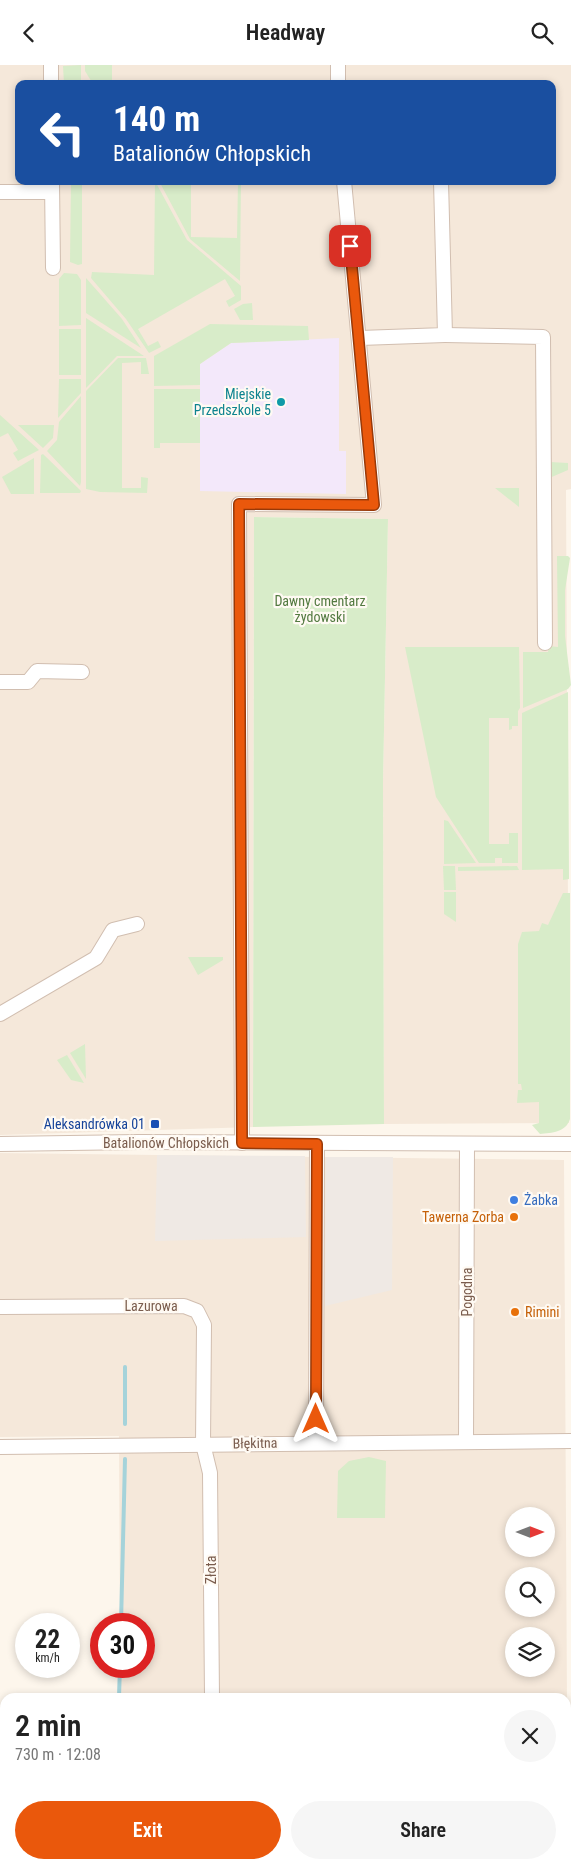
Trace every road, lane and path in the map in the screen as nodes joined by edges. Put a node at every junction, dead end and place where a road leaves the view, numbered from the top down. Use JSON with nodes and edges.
{"nodes":[{"id":1,"x":51,"y":65,"type":"edge"},
{"id":2,"x":338,"y":65,"type":"edge"},
{"id":3,"x":51,"y":80,"type":"edge"},
{"id":4,"x":338,"y":80,"type":"edge"},
{"id":5,"x":344,"y":185,"type":"edge"},
{"id":6,"x":441,"y":185,"type":"edge"},
{"id":7,"x":52,"y":186,"type":"edge"},
{"id":8,"x":0,"y":192,"type":"edge"},
{"id":9,"x":54,"y":268,"type":"dead end"},
{"id":10,"x":445,"y":335,"type":"junction"},
{"id":11,"x":360,"y":338,"type":"junction"},
{"id":12,"x":545,"y":643,"type":"dead end"},
{"id":13,"x":82,"y":672,"type":"dead end"},
{"id":14,"x":0,"y":682,"type":"edge"},
{"id":15,"x":137,"y":924,"type":"dead end"},
{"id":16,"x":0,"y":1014,"type":"edge"},
{"id":17,"x":242,"y":1143,"type":"junction"},
{"id":18,"x":0,"y":1144,"type":"edge"},
{"id":19,"x":317,"y":1144,"type":"junction"},
{"id":20,"x":467,"y":1144,"type":"junction"},
{"id":21,"x":571,"y":1144,"type":"edge"},
{"id":22,"x":0,"y":1307,"type":"edge"},
{"id":23,"x":466,"y":1441,"type":"junction"},
{"id":24,"x":571,"y":1441,"type":"edge"},
{"id":25,"x":316,"y":1442,"type":"junction"},
{"id":26,"x":203,"y":1444,"type":"junction"},
{"id":27,"x":0,"y":1447,"type":"edge"},
{"id":28,"x":212,"y":1693,"type":"edge"}],
"edges":[{"from":1,"to":3,"type":"street"},
{"from":2,"to":4,"type":"street"},
{"from":5,"to":11,"type":"street"},
{"from":6,"to":10,"type":"street"},
{"from":7,"to":8,"type":"street"},
{"from":7,"to":9,"type":"street"},
{"from":10,"to":11,"type":"street"},
{"from":10,"to":12,"type":"street"},
{"from":11,"to":17,"type":"street"},
{"from":13,"to":14,"type":"street"},
{"from":15,"to":16,"type":"street"},
{"from":17,"to":18,"type":"street","name":"Batalionów Chłopskich"},
{"from":17,"to":19,"type":"street","name":"Batalionów Chłopskich"},
{"from":19,"to":20,"type":"street","name":"Batalionów Chłopskich"},
{"from":19,"to":25,"type":"street"},
{"from":20,"to":21,"type":"street","name":"Batalionów Chłopskich"},
{"from":20,"to":23,"type":"street","name":"Pogodna"},
{"from":22,"to":26,"type":"street","name":"Lazurowa"},
{"from":23,"to":24,"type":"street","name":"Błękitna"},
{"from":23,"to":25,"type":"street","name":"Błękitna"},
{"from":25,"to":26,"type":"street","name":"Błękitna"},
{"from":26,"to":27,"type":"street","name":"Błękitna"},
{"from":26,"to":28,"type":"street","name":"Złota"}]}
